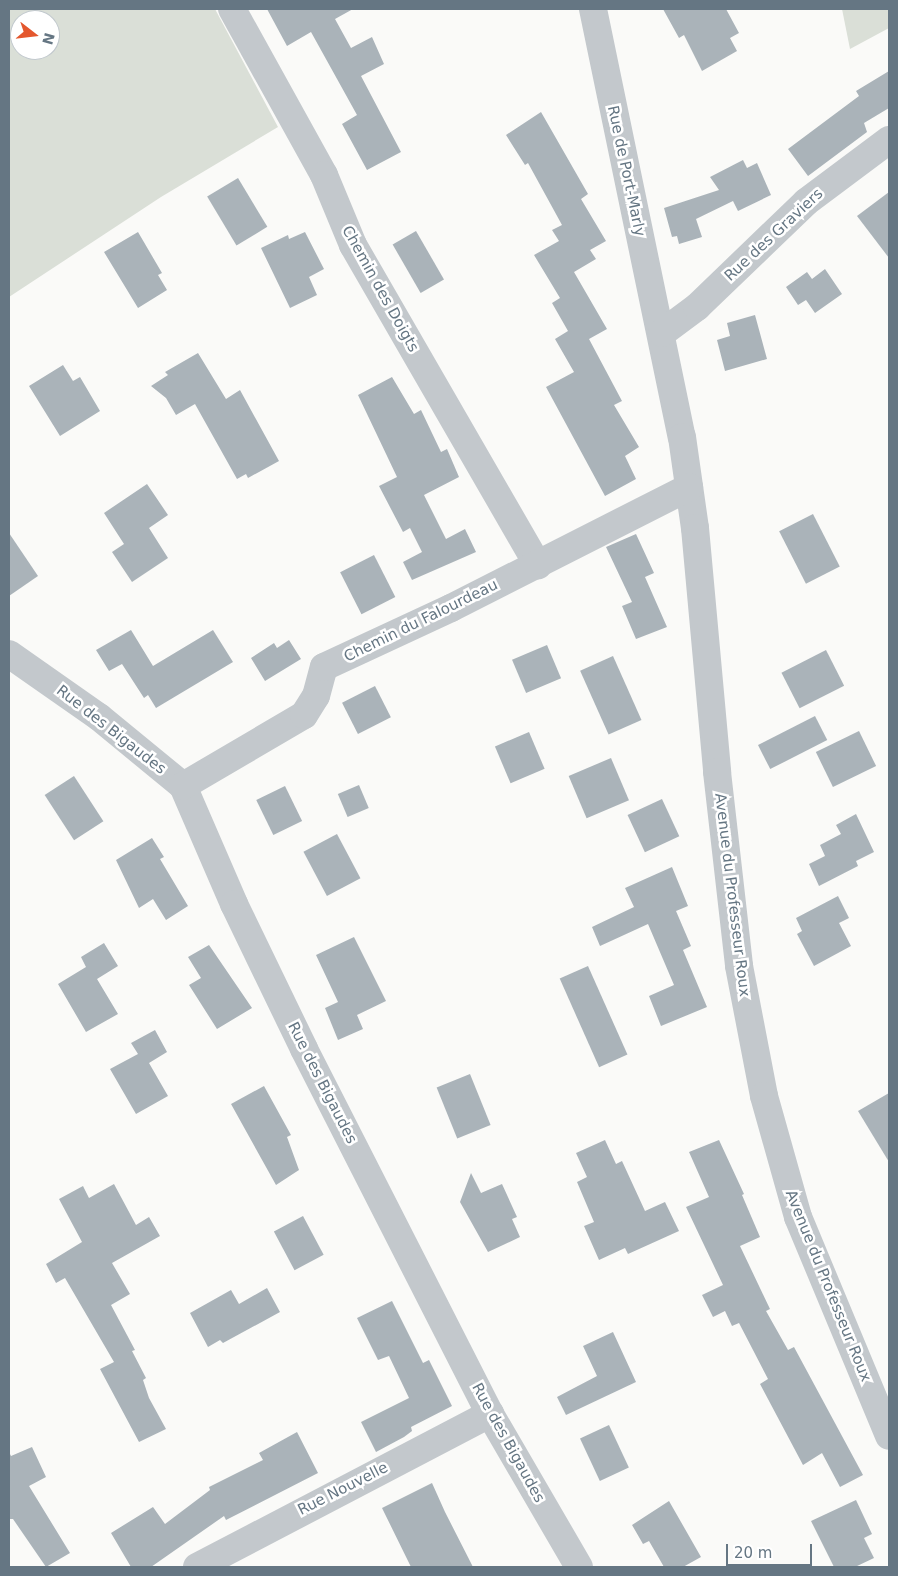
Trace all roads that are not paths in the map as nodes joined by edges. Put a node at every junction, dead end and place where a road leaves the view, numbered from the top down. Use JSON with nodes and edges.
{"nodes":[{"id":1,"x":232,"y":9,"type":"edge"},
{"id":2,"x":592,"y":9,"type":"edge"},
{"id":3,"x":889,"y":140,"type":"edge"},
{"id":4,"x":662,"y":333,"type":"junction"},
{"id":5,"x":689,"y":487,"type":"junction"},
{"id":6,"x":538,"y":565,"type":"junction"},
{"id":7,"x":9,"y":654,"type":"edge"},
{"id":8,"x":184,"y":786,"type":"junction"},
{"id":9,"x":490,"y":1414,"type":"junction"},
{"id":10,"x":889,"y":1436,"type":"edge"},
{"id":11,"x":197,"y":1567,"type":"edge"},
{"id":12,"x":578,"y":1567,"type":"edge"}],
"edges":[{"from":1,"to":6,"type":"street","name":"Chemin des Doigts"},
{"from":2,"to":4,"type":"street","name":"Rue de Port-Marly"},
{"from":3,"to":4,"type":"street","name":"Rue des Graviers"},
{"from":4,"to":5,"type":"street","name":"Avenue du Professeur Roux"},
{"from":5,"to":6,"type":"street","name":"Chemin du Falourdeau"},
{"from":5,"to":10,"type":"street","name":"Avenue du Professeur Roux"},
{"from":6,"to":8,"type":"street","name":"Chemin du Falourdeau"},
{"from":7,"to":8,"type":"street","name":"Rue des Bigaudes"},
{"from":8,"to":9,"type":"street","name":"Rue des Bigaudes"},
{"from":9,"to":11,"type":"street","name":"Rue Nouvelle"},
{"from":9,"to":12,"type":"street","name":"Rue des Bigaudes"}]}
